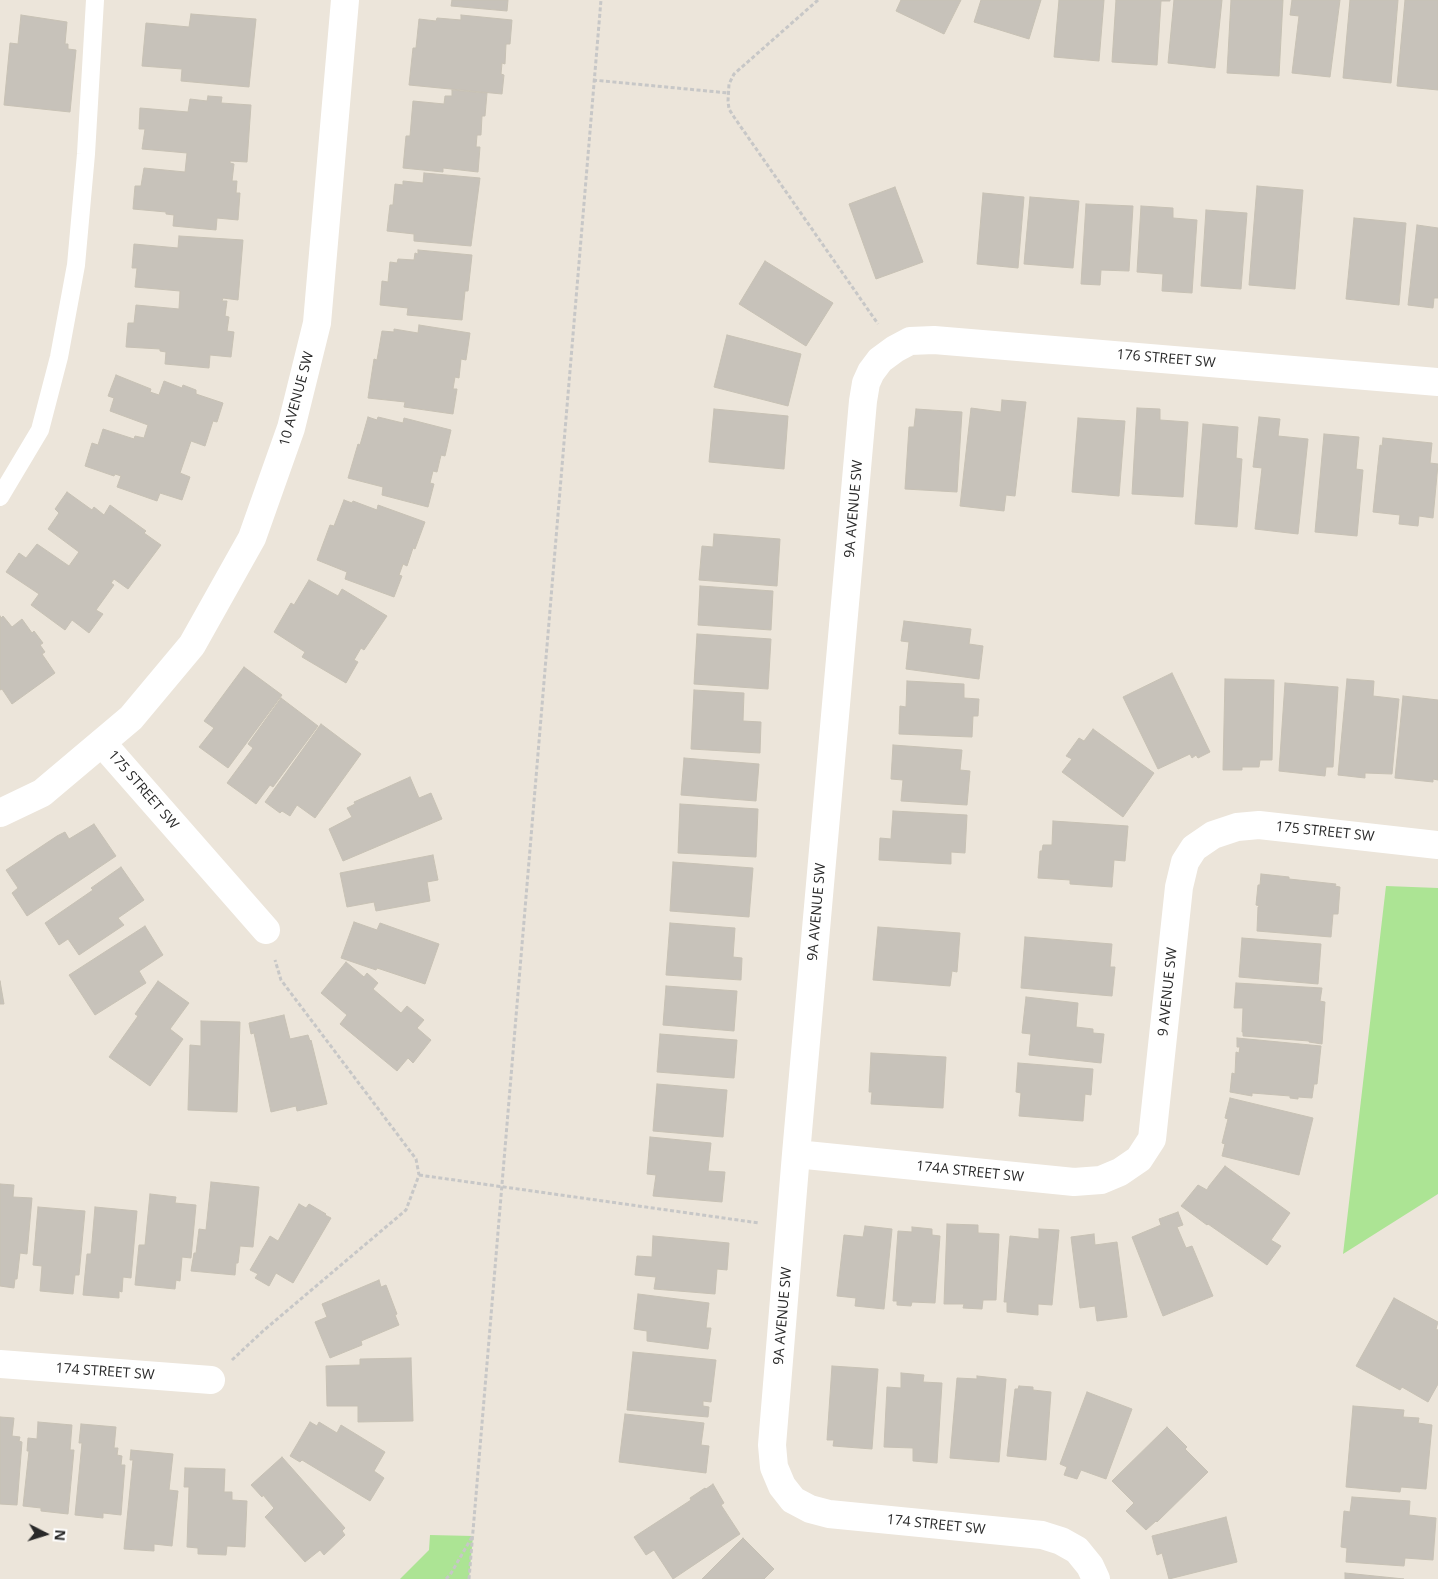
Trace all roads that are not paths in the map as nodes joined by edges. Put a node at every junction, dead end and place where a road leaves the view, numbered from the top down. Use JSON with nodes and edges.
{"nodes":[{"id":1,"x":95,"y":0,"type":"edge"},
{"id":2,"x":345,"y":0,"type":"edge"},
{"id":3,"x":895,"y":349,"type":"joint"},
{"id":4,"x":1438,"y":382,"type":"edge"},
{"id":5,"x":0,"y":497,"type":"edge"},
{"id":6,"x":102,"y":743,"type":"junction"},
{"id":7,"x":0,"y":813,"type":"edge"},
{"id":8,"x":1213,"y":835,"type":"joint"},
{"id":9,"x":1438,"y":844,"type":"edge"},
{"id":10,"x":266,"y":930,"type":"road end"},
{"id":11,"x":796,"y":1154,"type":"junction"},
{"id":12,"x":1139,"y":1159,"type":"joint"},
{"id":13,"x":0,"y":1364,"type":"edge"},
{"id":14,"x":211,"y":1380,"type":"road end"},
{"id":15,"x":782,"y":1486,"type":"joint"},
{"id":16,"x":1093,"y":1573,"type":"edge"}],
"edges":[{"from":1,"to":5,"type":"lane"},
{"from":2,"to":6,"type":"street","name":"10 AVENUE SW"},
{"from":3,"to":4,"type":"street","name":"176 STREET SW"},
{"from":3,"to":11,"type":"street","name":"9A AVENUE SW"},
{"from":6,"to":7,"type":"street","name":"175 STREET SW"},
{"from":6,"to":10,"type":"street","name":"175 STREET SW"},
{"from":8,"to":9,"type":"street","name":"175 STREET SW"},
{"from":8,"to":12,"type":"street","name":"9 AVENUE SW"},
{"from":11,"to":12,"type":"street","name":"174A STREET SW"},
{"from":11,"to":15,"type":"street","name":"9A AVENUE SW"},
{"from":13,"to":14,"type":"street","name":"174 STREET SW"},
{"from":15,"to":16,"type":"street","name":"174 STREET SW"}]}
